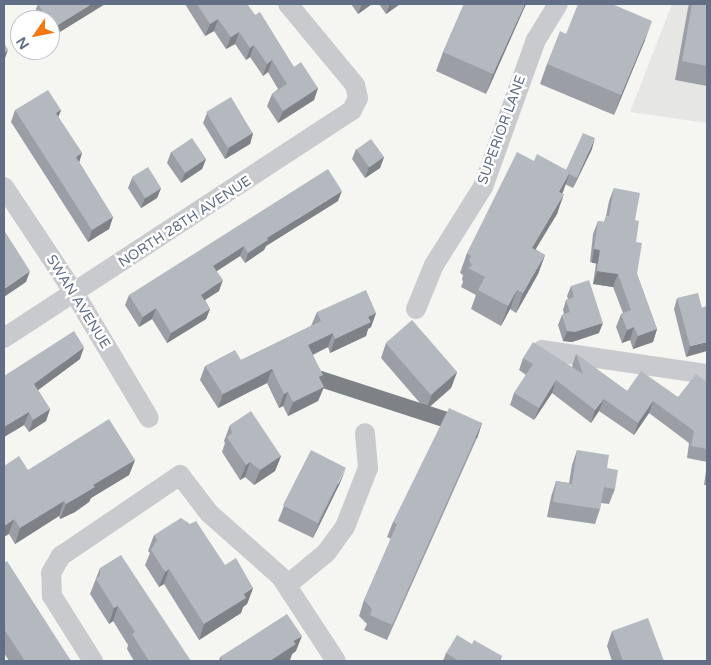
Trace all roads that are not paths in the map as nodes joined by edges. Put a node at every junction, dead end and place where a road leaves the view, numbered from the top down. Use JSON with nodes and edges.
{"nodes":[{"id":1,"x":288,"y":4,"type":"edge"},
{"id":2,"x":558,"y":4,"type":"edge"},
{"id":3,"x":4,"y":187,"type":"edge"},
{"id":4,"x":75,"y":294,"type":"junction"},
{"id":5,"x":416,"y":309,"type":"dead end"},
{"id":6,"x":4,"y":338,"type":"edge"},
{"id":7,"x":542,"y":350,"type":"edge"},
{"id":8,"x":707,"y":374,"type":"edge"},
{"id":9,"x":149,"y":418,"type":"dead end"},
{"id":10,"x":365,"y":433,"type":"dead end"},
{"id":11,"x":287,"y":585,"type":"junction"},
{"id":12,"x":92,"y":661,"type":"edge"},
{"id":13,"x":336,"y":661,"type":"edge"}],
"edges":[{"from":1,"to":4,"type":"street","name":"NORTH 28TH AVENUE"},
{"from":2,"to":5,"type":"street","name":"SUPERIOR LANE"},
{"from":3,"to":4,"type":"street","name":"SWAN AVENUE"},
{"from":4,"to":6,"type":"street","name":"NORTH 28TH AVENUE"},
{"from":4,"to":9,"type":"street","name":"SWAN AVENUE"},
{"from":7,"to":8,"type":"street"},
{"from":10,"to":11,"type":"street"},
{"from":11,"to":12,"type":"street"},
{"from":11,"to":13,"type":"street"}]}
